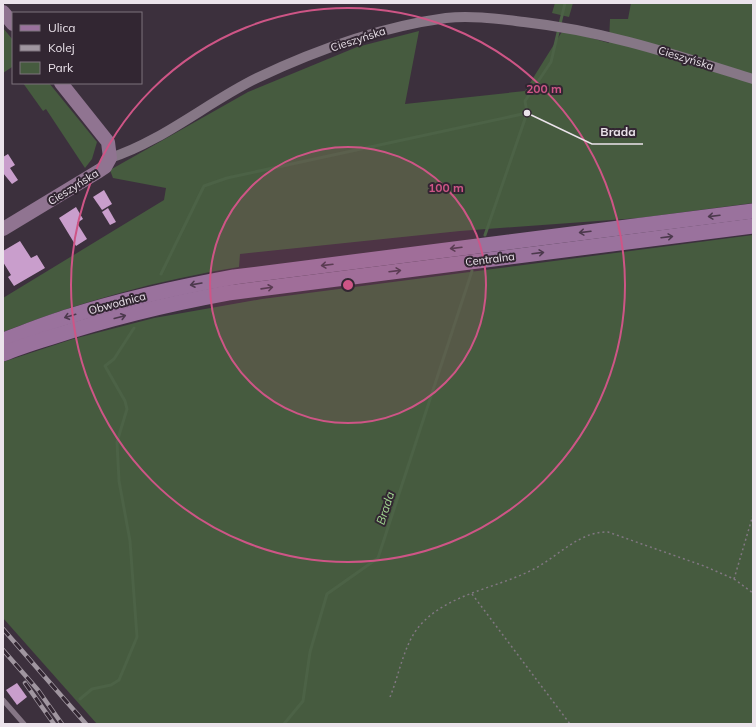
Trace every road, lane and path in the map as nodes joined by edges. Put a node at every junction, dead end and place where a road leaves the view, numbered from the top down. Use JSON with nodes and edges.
{"nodes":[{"id":1,"x":3,"y":12,"type":"edge"},
{"id":2,"x":12,"y":23,"type":"edge"},
{"id":3,"x":753,"y":78,"type":"edge"},
{"id":4,"x":62,"y":84,"type":"edge"},
{"id":5,"x":110,"y":158,"type":"junction"},
{"id":6,"x":753,"y":211,"type":"edge"},
{"id":7,"x":753,"y":226,"type":"edge"},
{"id":8,"x":3,"y":229,"type":"edge"},
{"id":9,"x":234,"y":277,"type":"joint"},
{"id":10,"x":228,"y":293,"type":"joint"},
{"id":11,"x":3,"y":340,"type":"edge"},
{"id":12,"x":3,"y":354,"type":"edge"},
{"id":13,"x":753,"y":515,"type":"edge"},
{"id":14,"x":734,"y":579,"type":"junction"},
{"id":15,"x":753,"y":593,"type":"edge"},
{"id":16,"x":472,"y":594,"type":"junction"},
{"id":17,"x":390,"y":697,"type":"dead end"},
{"id":18,"x":3,"y":700,"type":"edge"},
{"id":19,"x":24,"y":724,"type":"edge"},
{"id":20,"x":570,"y":724,"type":"edge"}],
"edges":[{"from":1,"to":2,"type":"street"},
{"from":3,"to":5,"type":"street","name":"Cieszyńska"},
{"from":4,"to":5,"type":"street"},
{"from":5,"to":8,"type":"street","name":"Cieszyńska"},
{"from":6,"to":9,"type":"main road","name":"Centralna","one_way":true},
{"from":10,"to":7,"type":"main road","name":"Centralna","one_way":true},
{"from":9,"to":11,"type":"main road","name":"Obwodnica","one_way":true},
{"from":12,"to":10,"type":"main road","name":"Obwodnica","one_way":true},
{"from":13,"to":14,"type":"path"},
{"from":14,"to":15,"type":"path"},
{"from":14,"to":16,"type":"path"},
{"from":16,"to":17,"type":"path"},
{"from":16,"to":20,"type":"path"},
{"from":18,"to":19,"type":"lane"}]}
